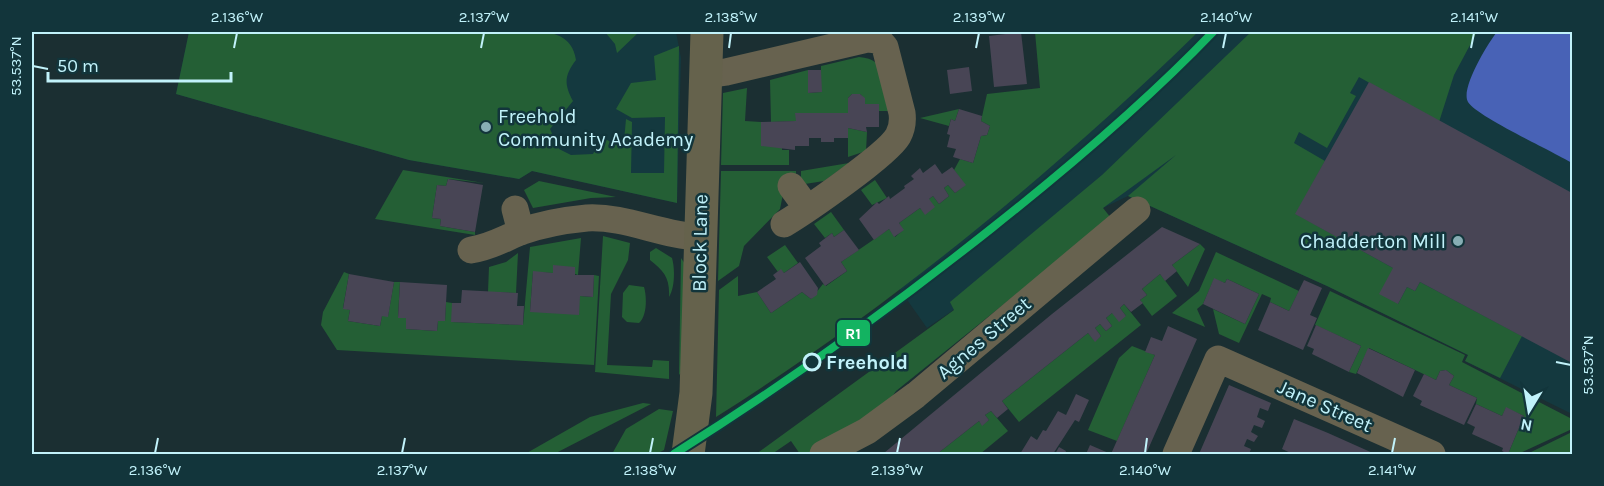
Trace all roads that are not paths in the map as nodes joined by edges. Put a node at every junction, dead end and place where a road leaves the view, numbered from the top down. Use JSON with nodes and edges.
{"nodes":[{"id":1,"x":707,"y":32,"type":"edge"},
{"id":2,"x":704,"y":75,"type":"junction"},
{"id":3,"x":791,"y":186,"type":"dead end"},
{"id":4,"x":807,"y":208,"type":"junction"},
{"id":5,"x":1137,"y":210,"type":"dead end"},
{"id":6,"x":784,"y":224,"type":"dead end"},
{"id":7,"x":701,"y":237,"type":"junction"},
{"id":8,"x":471,"y":250,"type":"dead end"},
{"id":9,"x":688,"y":454,"type":"edge"},
{"id":10,"x":823,"y":454,"type":"edge"},
{"id":11,"x":1176,"y":454,"type":"edge"},
{"id":12,"x":1432,"y":454,"type":"edge"}],
"edges":[{"from":1,"to":2,"type":"main road","name":"Block Lane"},
{"from":2,"to":4,"type":"street"},
{"from":2,"to":7,"type":"main road","name":"Block Lane"},
{"from":3,"to":4,"type":"street"},
{"from":4,"to":6,"type":"street"},
{"from":5,"to":10,"type":"street","name":"Agnes Street"},
{"from":7,"to":8,"type":"street"},
{"from":7,"to":9,"type":"main road","name":"Block Lane"},
{"from":11,"to":12,"type":"street","name":"Jane Street"}]}
